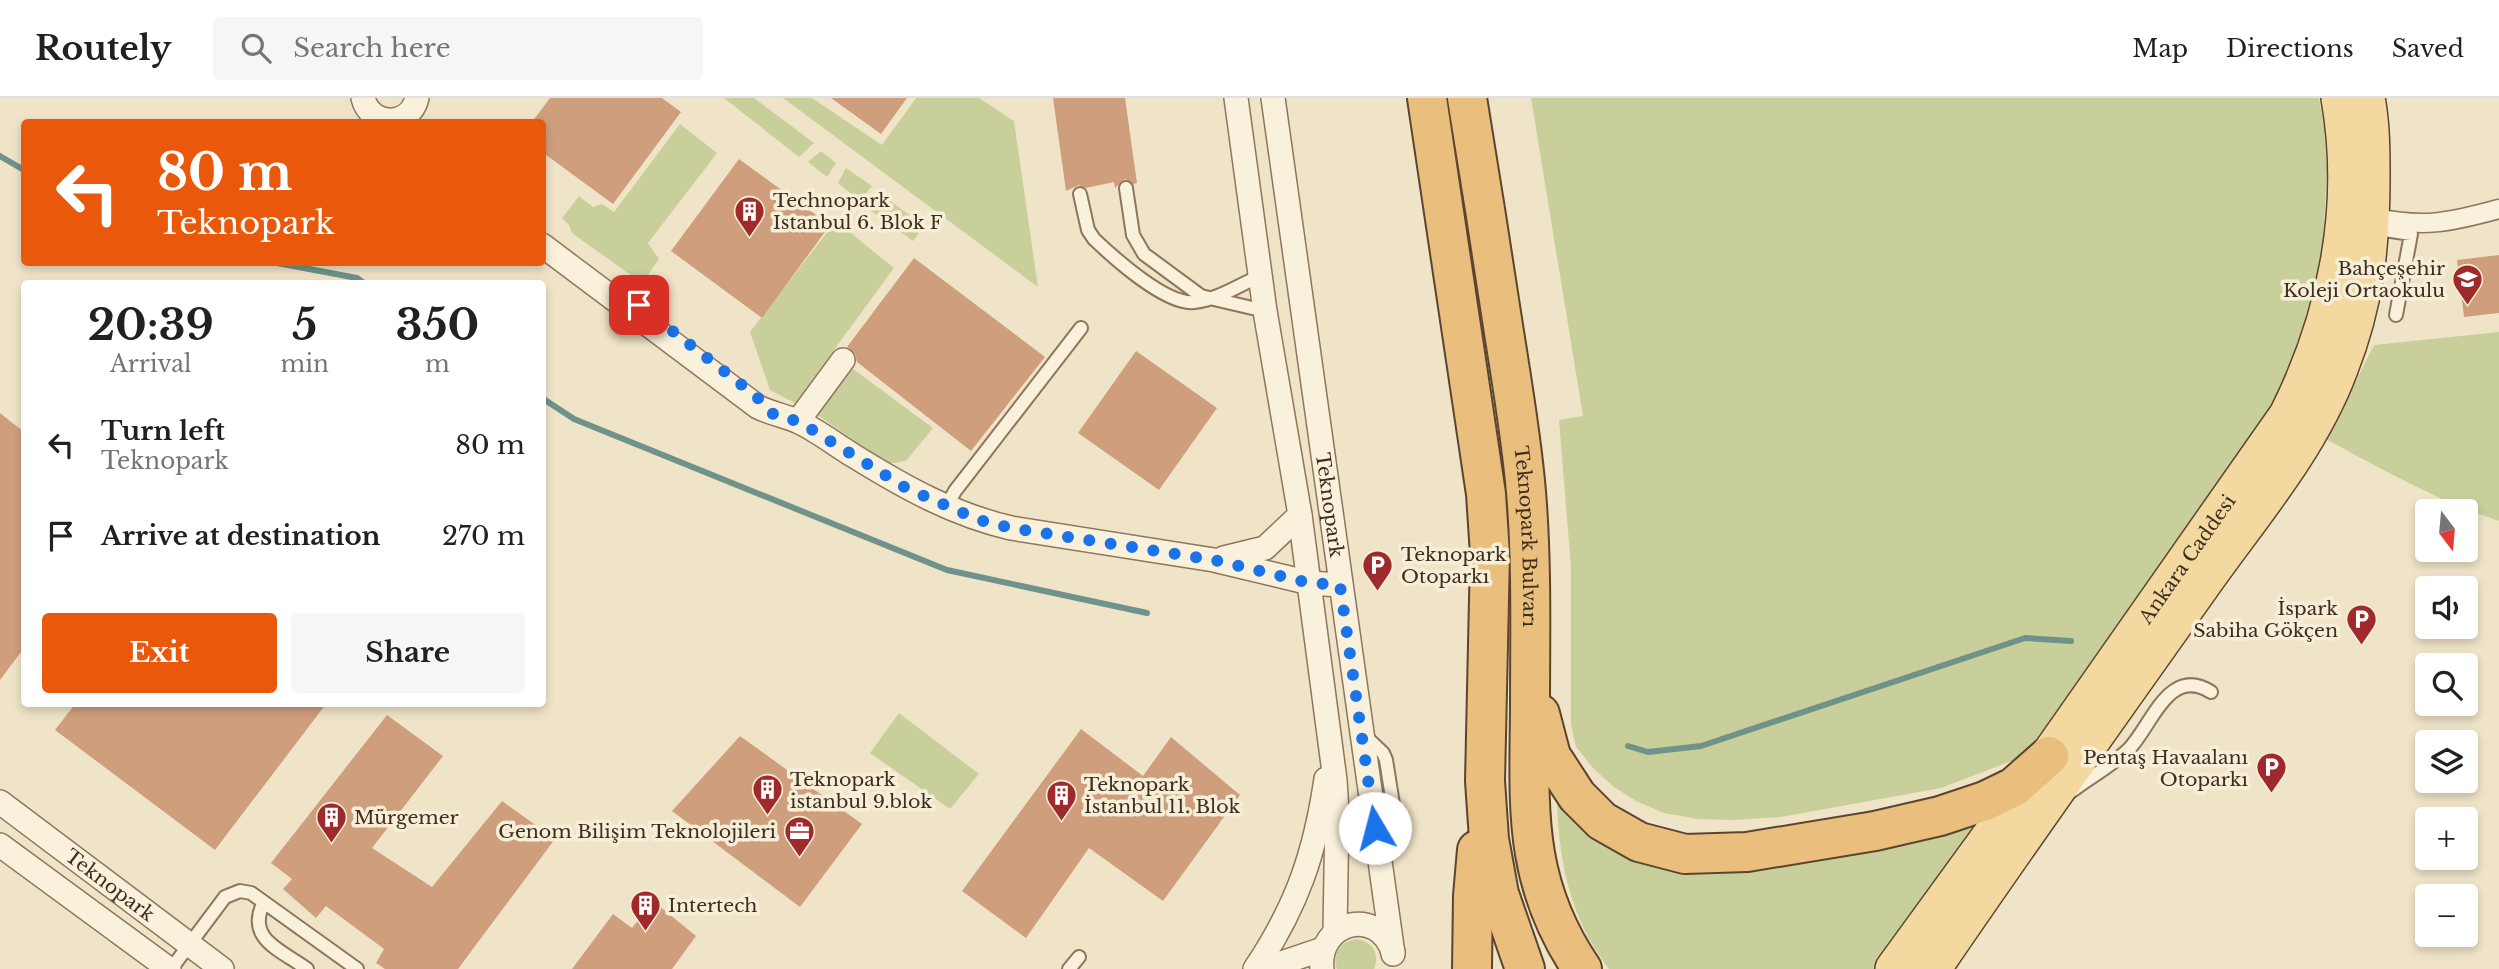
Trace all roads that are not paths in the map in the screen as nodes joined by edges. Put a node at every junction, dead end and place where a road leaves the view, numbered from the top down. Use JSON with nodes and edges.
{"nodes":[{"id":1,"x":363,"y":98,"type":"edge"},
{"id":2,"x":417,"y":98,"type":"edge"},
{"id":3,"x":1236,"y":98,"type":"edge"},
{"id":4,"x":1273,"y":98,"type":"edge"},
{"id":5,"x":1427,"y":98,"type":"edge"},
{"id":6,"x":1467,"y":98,"type":"edge"},
{"id":7,"x":2340,"y":98,"type":"edge"},
{"id":8,"x":2366,"y":98,"type":"edge"},
{"id":9,"x":388,"y":119,"type":"edge"},
{"id":10,"x":397,"y":119,"type":"edge"},
{"id":11,"x":1126,"y":188,"type":"dead end"},
{"id":12,"x":1080,"y":194,"type":"dead end"},
{"id":13,"x":2499,"y":209,"type":"edge"},
{"id":14,"x":2371,"y":223,"type":"junction"},
{"id":15,"x":546,"y":234,"type":"edge"},
{"id":16,"x":546,"y":247,"type":"edge"},
{"id":17,"x":1260,"y":276,"type":"junction"},
{"id":18,"x":1209,"y":299,"type":"junction"},
{"id":19,"x":1265,"y":311,"type":"junction"},
{"id":20,"x":2396,"y":315,"type":"dead end"},
{"id":21,"x":1081,"y":328,"type":"dead end"},
{"id":22,"x":843,"y":360,"type":"dead end"},
{"id":23,"x":775,"y":416,"type":"junction"},
{"id":24,"x":798,"y":421,"type":"junction"},
{"id":25,"x":946,"y":507,"type":"junction"},
{"id":26,"x":1300,"y":515,"type":"junction"},
{"id":27,"x":1214,"y":560,"type":"junction"},
{"id":28,"x":1310,"y":583,"type":"junction"},
{"id":29,"x":1340,"y":585,"type":"junction"},
{"id":30,"x":1530,"y":675,"type":"junction"},
{"id":31,"x":2211,"y":692,"type":"dead end"},
{"id":32,"x":1331,"y":745,"type":"junction"},
{"id":33,"x":2049,"y":756,"type":"junction"},
{"id":34,"x":1485,"y":782,"type":"junction"},
{"id":35,"x":0,"y":802,"type":"edge"},
{"id":36,"x":2040,"y":813,"type":"junction"},
{"id":37,"x":0,"y":845,"type":"edge"},
{"id":38,"x":264,"y":902,"type":"junction"},
{"id":39,"x":189,"y":944,"type":"junction"},
{"id":40,"x":1326,"y":950,"type":"edge"},
{"id":41,"x":1079,"y":957,"type":"dead end"},
{"id":42,"x":1394,"y":964,"type":"edge"},
{"id":43,"x":170,"y":969,"type":"edge"},
{"id":44,"x":222,"y":969,"type":"edge"},
{"id":45,"x":307,"y":969,"type":"edge"},
{"id":46,"x":357,"y":969,"type":"edge"},
{"id":47,"x":1069,"y":969,"type":"edge"},
{"id":48,"x":1255,"y":969,"type":"edge"},
{"id":49,"x":1264,"y":969,"type":"edge"},
{"id":50,"x":1472,"y":969,"type":"edge"},
{"id":51,"x":1525,"y":969,"type":"edge"},
{"id":52,"x":1581,"y":969,"type":"edge"},
{"id":53,"x":1894,"y":969,"type":"edge"},
{"id":54,"x":1932,"y":969,"type":"edge"}],
"edges":[{"from":1,"to":9,"type":"street"},
{"from":2,"to":10,"type":"street"},
{"from":3,"to":17,"type":"street","name":"Teknopark"},
{"from":4,"to":29,"type":"street","name":"Teknopark"},
{"from":5,"to":34,"type":"highway","name":"Teknopark Bulvarı"},
{"from":6,"to":30,"type":"highway","name":"Teknopark Bulvarı"},
{"from":7,"to":33,"type":"main road","name":"Ankara Caddesi"},
{"from":8,"to":14,"type":"main road","name":"Ankara Caddesi"},
{"from":11,"to":18,"type":"lane"},
{"from":12,"to":18,"type":"lane"},
{"from":13,"to":14,"type":"street"},
{"from":14,"to":20,"type":"lane"},
{"from":14,"to":36,"type":"main road","name":"Ankara Caddesi"},
{"from":15,"to":23,"type":"street"},
{"from":16,"to":23,"type":"street","name":"Teknopark"},
{"from":17,"to":18,"type":"lane"},
{"from":17,"to":19,"type":"street","name":"Teknopark"},
{"from":18,"to":19,"type":"lane"},
{"from":19,"to":26,"type":"street","name":"Teknopark"},
{"from":21,"to":25,"type":"lane"},
{"from":22,"to":24,"type":"street"},
{"from":23,"to":24,"type":"street","name":"Teknopark"},
{"from":24,"to":25,"type":"street","name":"Teknopark"},
{"from":25,"to":27,"type":"street","name":"Teknopark"},
{"from":26,"to":27,"type":"street","name":"Teknopark"},
{"from":26,"to":28,"type":"street","name":"Teknopark"},
{"from":27,"to":28,"type":"street","name":"Teknopark"},
{"from":28,"to":29,"type":"street"},
{"from":28,"to":32,"type":"street","name":"Teknopark"},
{"from":29,"to":42,"type":"street","name":"Teknopark"},
{"from":30,"to":33,"type":"highway"},
{"from":30,"to":52,"type":"highway","name":"Teknopark Bulvarı"},
{"from":31,"to":36,"type":"lane"},
{"from":32,"to":40,"type":"street","name":"Teknopark"},
{"from":32,"to":48,"type":"street","name":"Teknopark"},
{"from":33,"to":53,"type":"main road","name":"Ankara Caddesi"},
{"from":34,"to":50,"type":"highway"},
{"from":34,"to":51,"type":"highway","name":"Teknopark Bulvarı"},
{"from":35,"to":39,"type":"street","name":"Teknopark"},
{"from":36,"to":54,"type":"main road","name":"Ankara Caddesi"},
{"from":37,"to":43,"type":"street","name":"Teknopark"},
{"from":38,"to":39,"type":"lane"},
{"from":38,"to":45,"type":"lane"},
{"from":38,"to":46,"type":"lane"},
{"from":39,"to":43,"type":"lane"},
{"from":39,"to":44,"type":"street","name":"Teknopark"},
{"from":40,"to":42,"type":"street","name":"Teknopark"},
{"from":40,"to":49,"type":"street","name":"Teknopark"},
{"from":41,"to":47,"type":"lane"}]}
